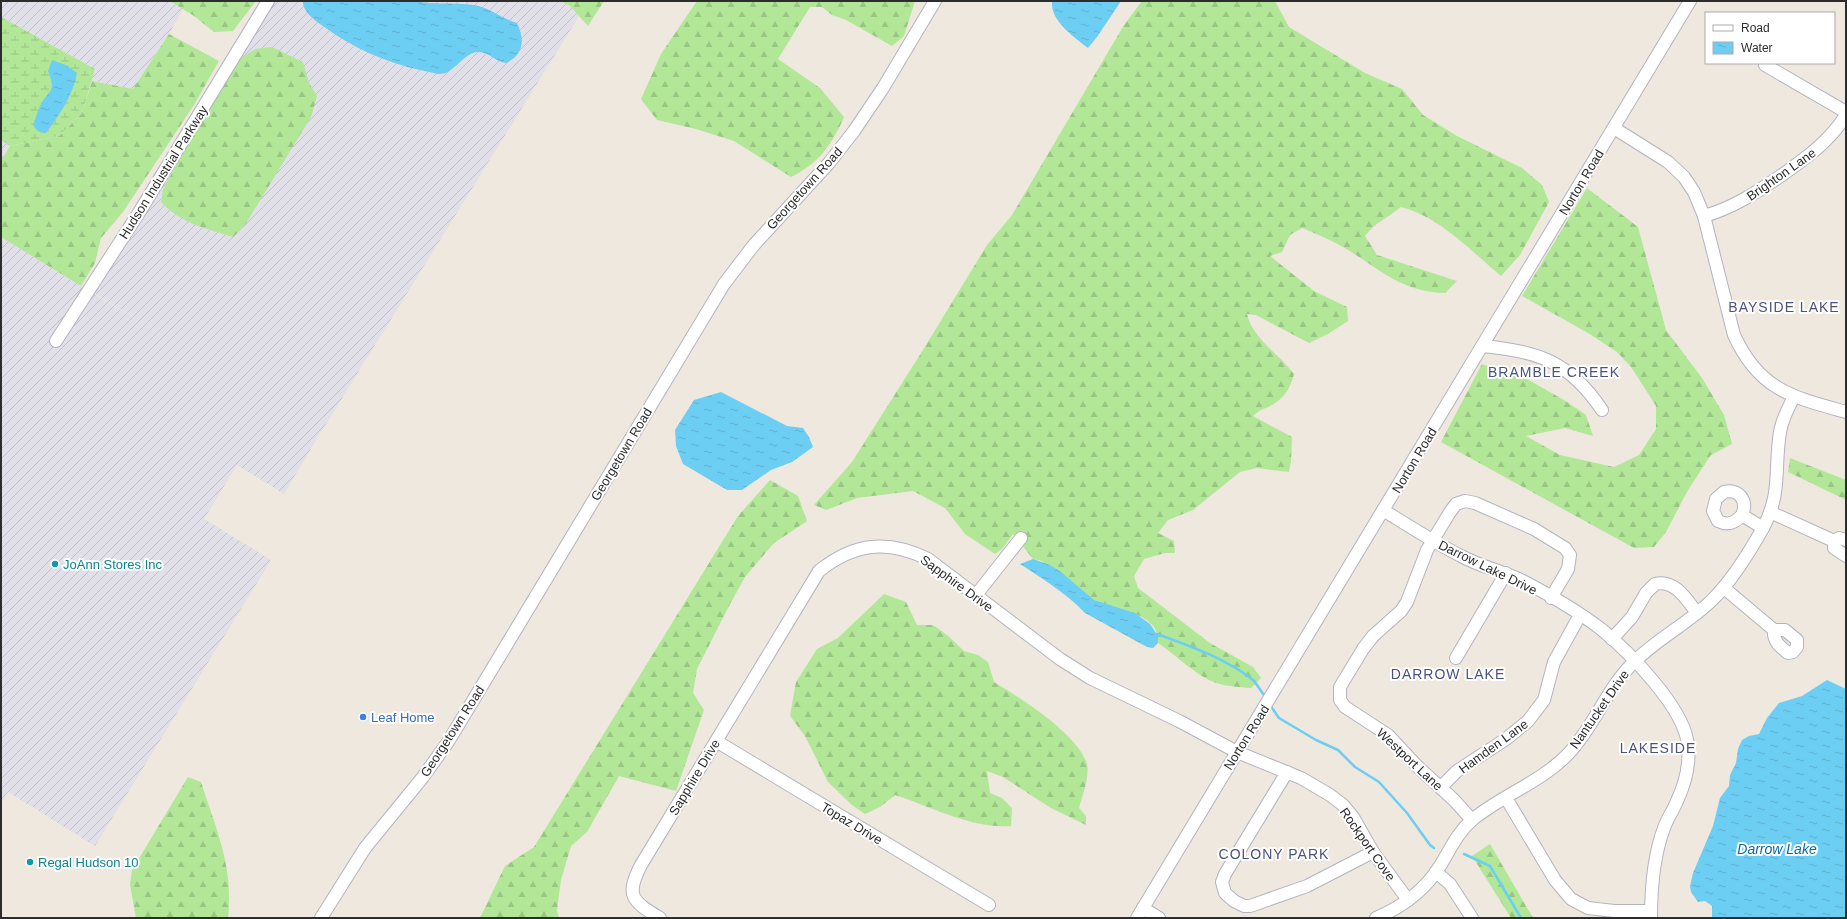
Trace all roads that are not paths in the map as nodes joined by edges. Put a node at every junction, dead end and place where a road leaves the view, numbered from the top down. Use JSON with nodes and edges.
{"nodes":[{"id":1,"x":268,"y":1,"type":"edge"},
{"id":2,"x":935,"y":1,"type":"edge"},
{"id":3,"x":1690,"y":1,"type":"edge"},
{"id":4,"x":1765,"y":65,"type":"dead end"},
{"id":5,"x":1846,"y":114,"type":"edge"},
{"id":6,"x":1614,"y":128,"type":"junction"},
{"id":7,"x":1704,"y":216,"type":"junction"},
{"id":8,"x":56,"y":340,"type":"dead end"},
{"id":9,"x":1483,"y":346,"type":"junction"},
{"id":10,"x":1794,"y":397,"type":"junction"},
{"id":11,"x":1602,"y":410,"type":"dead end"},
{"id":12,"x":1846,"y":412,"type":"edge"},
{"id":13,"x":1383,"y":510,"type":"junction"},
{"id":14,"x":1770,"y":512,"type":"junction"},
{"id":15,"x":1742,"y":515,"type":"dead end"},
{"id":16,"x":1763,"y":528,"type":"junction"},
{"id":17,"x":1021,"y":538,"type":"dead end"},
{"id":18,"x":1433,"y":540,"type":"junction"},
{"id":19,"x":1840,"y":541,"type":"edge"},
{"id":20,"x":1846,"y":556,"type":"edge"},
{"id":21,"x":1506,"y":573,"type":"junction"},
{"id":22,"x":1724,"y":588,"type":"junction"},
{"id":23,"x":976,"y":595,"type":"junction"},
{"id":24,"x":1551,"y":598,"type":"junction"},
{"id":25,"x":1697,"y":613,"type":"junction"},
{"id":26,"x":1580,"y":615,"type":"junction"},
{"id":27,"x":1774,"y":630,"type":"dead end"},
{"id":28,"x":1612,"y":640,"type":"junction"},
{"id":29,"x":1456,"y":658,"type":"dead end"},
{"id":30,"x":1634,"y":661,"type":"junction"},
{"id":31,"x":716,"y":740,"type":"junction"},
{"id":32,"x":1237,"y":752,"type":"junction"},
{"id":33,"x":1287,"y":772,"type":"junction"},
{"id":34,"x":1441,"y":787,"type":"junction"},
{"id":35,"x":1506,"y":798,"type":"junction"},
{"id":36,"x":1472,"y":820,"type":"junction"},
{"id":37,"x":1373,"y":852,"type":"junction"},
{"id":38,"x":1436,"y":872,"type":"junction"},
{"id":39,"x":1408,"y":900,"type":"junction"},
{"id":40,"x":989,"y":905,"type":"dead end"},
{"id":41,"x":1140,"y":913,"type":"edge"},
{"id":42,"x":1651,"y":915,"type":"edge"},
{"id":43,"x":321,"y":918,"type":"edge"},
{"id":44,"x":660,"y":918,"type":"edge"},
{"id":45,"x":1159,"y":918,"type":"edge"},
{"id":46,"x":1376,"y":918,"type":"edge"},
{"id":47,"x":1472,"y":918,"type":"edge"}],
"edges":[{"from":1,"to":8,"type":"street","name":"Hudson Industrial Parkway"},
{"from":2,"to":43,"type":"street","name":"Georgetown Road"},
{"from":3,"to":6,"type":"street","name":"Norton Road"},
{"from":4,"to":5,"type":"street"},
{"from":5,"to":7,"type":"street","name":"Brighton Lane"},
{"from":6,"to":7,"type":"street"},
{"from":6,"to":9,"type":"street","name":"Norton Road"},
{"from":7,"to":10,"type":"street"},
{"from":9,"to":11,"type":"street"},
{"from":9,"to":13,"type":"street","name":"Norton Road"},
{"from":10,"to":12,"type":"street"},
{"from":10,"to":14,"type":"street","name":"Nantucket Drive"},
{"from":13,"to":18,"type":"street","name":"Darrow Lake Drive"},
{"from":13,"to":32,"type":"street","name":"Norton Road"},
{"from":14,"to":16,"type":"street","name":"Nantucket Drive"},
{"from":14,"to":19,"type":"street"},
{"from":15,"to":16,"type":"street"},
{"from":16,"to":22,"type":"street","name":"Nantucket Drive"},
{"from":17,"to":23,"type":"street"},
{"from":18,"to":21,"type":"street","name":"Darrow Lake Drive"},
{"from":18,"to":24,"type":"street"},
{"from":18,"to":34,"type":"street","name":"Westport Lane"},
{"from":19,"to":20,"type":"street"},
{"from":21,"to":24,"type":"street","name":"Darrow Lake Drive"},
{"from":21,"to":29,"type":"street"},
{"from":22,"to":25,"type":"street","name":"Nantucket Drive"},
{"from":22,"to":27,"type":"street"},
{"from":23,"to":31,"type":"street","name":"Sapphire Drive"},
{"from":23,"to":32,"type":"street","name":"Sapphire Drive"},
{"from":24,"to":26,"type":"street","name":"Darrow Lake Drive"},
{"from":25,"to":28,"type":"street"},
{"from":25,"to":30,"type":"street","name":"Nantucket Drive"},
{"from":26,"to":28,"type":"street","name":"Darrow Lake Drive"},
{"from":26,"to":34,"type":"street","name":"Hamden Lane"},
{"from":28,"to":30,"type":"street","name":"Darrow Lake Drive"},
{"from":30,"to":35,"type":"street","name":"Nantucket Drive"},
{"from":30,"to":42,"type":"street","name":"Darrow Lake Drive"},
{"from":31,"to":40,"type":"street","name":"Topaz Drive"},
{"from":31,"to":44,"type":"street","name":"Sapphire Drive"},
{"from":32,"to":33,"type":"street","name":"Rockport Cove"},
{"from":32,"to":41,"type":"street","name":"Norton Road"},
{"from":33,"to":37,"type":"street","name":"Rockport Cove"},
{"from":33,"to":37,"type":"street"},
{"from":34,"to":36,"type":"street","name":"Westport Lane"},
{"from":35,"to":36,"type":"street","name":"Nantucket Drive"},
{"from":35,"to":42,"type":"street"},
{"from":36,"to":38,"type":"street","name":"Nantucket Drive"},
{"from":37,"to":39,"type":"street","name":"Rockport Cove"},
{"from":38,"to":39,"type":"street","name":"Nantucket Drive"},
{"from":38,"to":47,"type":"street"},
{"from":39,"to":46,"type":"street","name":"Nantucket Drive"},
{"from":41,"to":45,"type":"street"}]}
